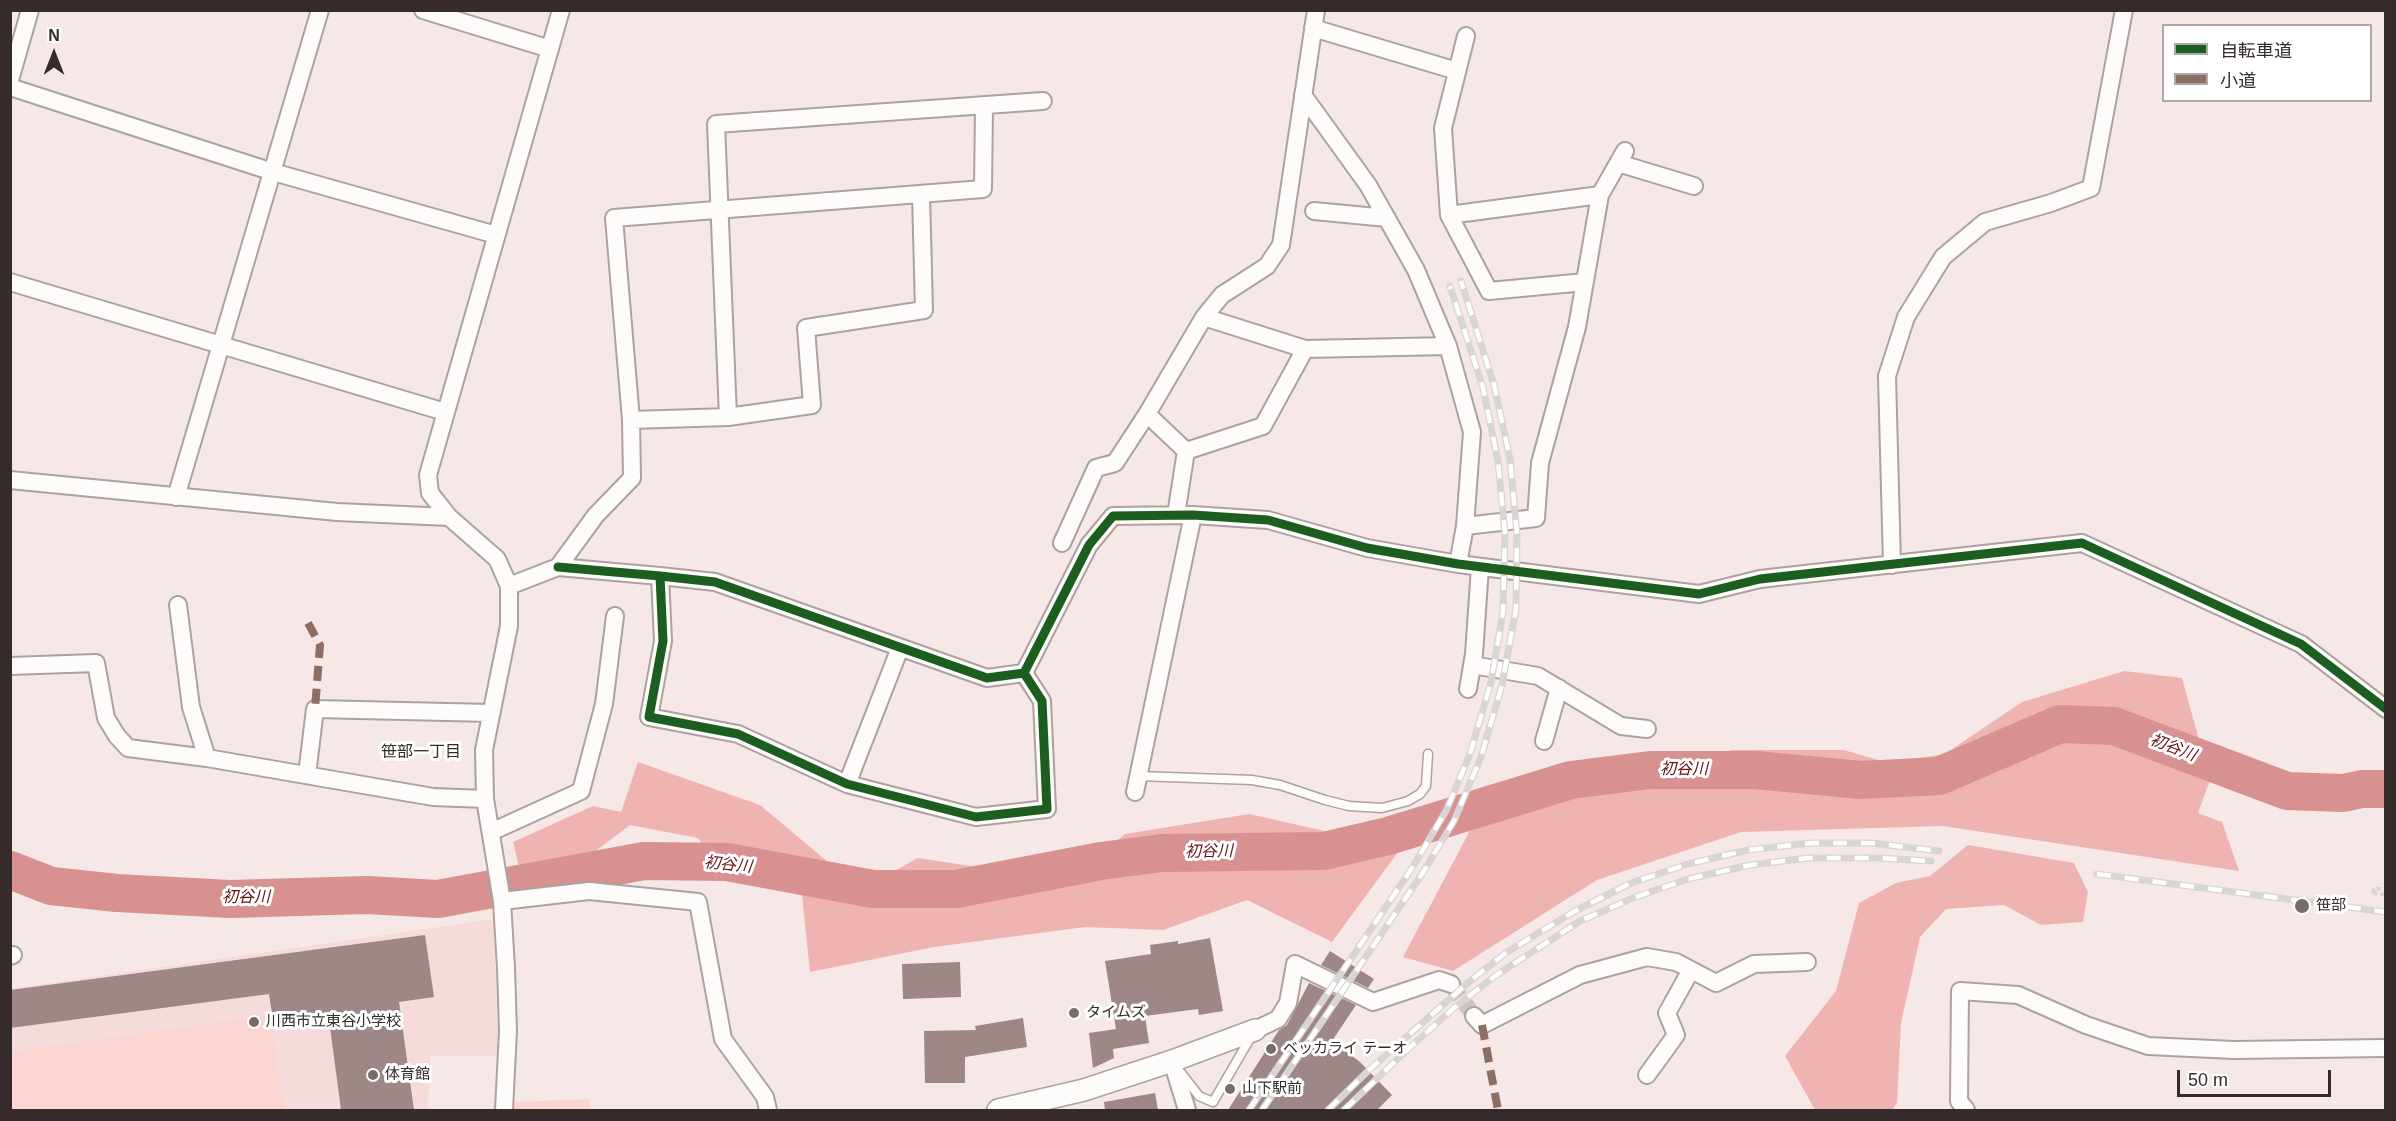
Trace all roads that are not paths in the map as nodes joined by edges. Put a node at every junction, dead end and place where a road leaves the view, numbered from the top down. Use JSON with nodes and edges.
{"nodes":[{"id":1,"x":30,"y":10,"type":"edge"},
{"id":2,"x":320,"y":10,"type":"edge"},
{"id":3,"x":423,"y":10,"type":"edge"},
{"id":4,"x":561,"y":10,"type":"edge"},
{"id":5,"x":1316,"y":10,"type":"edge"},
{"id":6,"x":2124,"y":10,"type":"edge"},
{"id":7,"x":1313,"y":28,"type":"junction"},
{"id":8,"x":1466,"y":36,"type":"dead end"},
{"id":9,"x":550,"y":50,"type":"junction"},
{"id":10,"x":1457,"y":71,"type":"junction"},
{"id":11,"x":10,"y":80,"type":"edge"},
{"id":12,"x":10,"y":87,"type":"edge"},
{"id":13,"x":1303,"y":94,"type":"junction"},
{"id":14,"x":1043,"y":101,"type":"dead end"},
{"id":15,"x":984,"y":105,"type":"junction"},
{"id":16,"x":273,"y":171,"type":"junction"},
{"id":17,"x":1694,"y":186,"type":"dead end"},
{"id":18,"x":921,"y":194,"type":"junction"},
{"id":19,"x":1600,"y":195,"type":"junction"},
{"id":20,"x":719,"y":210,"type":"junction"},
{"id":21,"x":1314,"y":211,"type":"dead end"},
{"id":22,"x":1449,"y":215,"type":"junction"},
{"id":23,"x":1387,"y":218,"type":"junction"},
{"id":24,"x":496,"y":236,"type":"junction"},
{"id":25,"x":10,"y":282,"type":"edge"},
{"id":26,"x":1585,"y":282,"type":"junction"},
{"id":27,"x":1204,"y":317,"type":"junction"},
{"id":28,"x":219,"y":345,"type":"junction"},
{"id":29,"x":1448,"y":346,"type":"junction"},
{"id":30,"x":1305,"y":349,"type":"junction"},
{"id":31,"x":445,"y":412,"type":"junction"},
{"id":32,"x":1147,"y":414,"type":"junction"},
{"id":33,"x":728,"y":417,"type":"junction"},
{"id":34,"x":631,"y":420,"type":"junction"},
{"id":35,"x":1186,"y":451,"type":"junction"},
{"id":36,"x":10,"y":480,"type":"edge"},
{"id":37,"x":176,"y":497,"type":"junction"},
{"id":38,"x":1185,"y":514,"type":"junction"},
{"id":39,"x":448,"y":517,"type":"junction"},
{"id":40,"x":1465,"y":526,"type":"junction"},
{"id":41,"x":1062,"y":543,"type":"dead end"},
{"id":42,"x":1458,"y":564,"type":"junction"},
{"id":43,"x":1892,"y":565,"type":"junction"},
{"id":44,"x":558,"y":567,"type":"junction"},
{"id":45,"x":1480,"y":567,"type":"junction"},
{"id":46,"x":660,"y":576,"type":"junction"},
{"id":47,"x":509,"y":586,"type":"junction"},
{"id":48,"x":178,"y":606,"type":"dead end"},
{"id":49,"x":615,"y":616,"type":"dead end"},
{"id":50,"x":900,"y":648,"type":"junction"},
{"id":51,"x":1472,"y":665,"type":"junction"},
{"id":52,"x":10,"y":666,"type":"edge"},
{"id":53,"x":1024,"y":673,"type":"junction"},
{"id":54,"x":1559,"y":688,"type":"junction"},
{"id":55,"x":1468,"y":689,"type":"dead end"},
{"id":56,"x":2385,"y":709,"type":"edge"},
{"id":57,"x":491,"y":713,"type":"junction"},
{"id":58,"x":1647,"y":729,"type":"dead end"},
{"id":59,"x":1544,"y":741,"type":"dead end"},
{"id":60,"x":1428,"y":754,"type":"dead end"},
{"id":61,"x":207,"y":758,"type":"junction"},
{"id":62,"x":307,"y":776,"type":"junction"},
{"id":63,"x":847,"y":784,"type":"junction"},
{"id":64,"x":1136,"y":784,"type":"joint"},
{"id":65,"x":485,"y":799,"type":"junction"},
{"id":66,"x":491,"y":832,"type":"junction"},
{"id":67,"x":502,"y":901,"type":"junction"},
{"id":68,"x":1807,"y":963,"type":"dead end"},
{"id":69,"x":1691,"y":970,"type":"junction"},
{"id":70,"x":1450,"y":984,"type":"dead end"},
{"id":71,"x":1474,"y":1016,"type":"dead end"},
{"id":72,"x":1255,"y":1029,"type":"junction"},
{"id":73,"x":2385,"y":1048,"type":"edge"},
{"id":74,"x":1172,"y":1061,"type":"junction"},
{"id":75,"x":1647,"y":1075,"type":"dead end"},
{"id":76,"x":504,"y":1110,"type":"edge"},
{"id":77,"x":768,"y":1110,"type":"edge"},
{"id":78,"x":998,"y":1110,"type":"edge"},
{"id":79,"x":1187,"y":1110,"type":"edge"},
{"id":80,"x":1966,"y":1110,"type":"edge"}],
"edges":[{"from":1,"to":11,"type":"street"},
{"from":2,"to":16,"type":"street"},
{"from":3,"to":9,"type":"street"},
{"from":4,"to":9,"type":"street"},
{"from":5,"to":7,"type":"street"},
{"from":6,"to":43,"type":"street"},
{"from":7,"to":10,"type":"street"},
{"from":7,"to":13,"type":"street"},
{"from":8,"to":10,"type":"street"},
{"from":9,"to":24,"type":"street"},
{"from":10,"to":22,"type":"street"},
{"from":12,"to":16,"type":"street"},
{"from":13,"to":23,"type":"street"},
{"from":13,"to":27,"type":"street"},
{"from":14,"to":15,"type":"street"},
{"from":15,"to":18,"type":"street"},
{"from":15,"to":20,"type":"street"},
{"from":16,"to":24,"type":"street"},
{"from":16,"to":28,"type":"street"},
{"from":17,"to":19,"type":"street"},
{"from":18,"to":20,"type":"street"},
{"from":18,"to":33,"type":"street"},
{"from":19,"to":22,"type":"street"},
{"from":19,"to":26,"type":"street"},
{"from":20,"to":33,"type":"street"},
{"from":20,"to":34,"type":"street"},
{"from":21,"to":23,"type":"street"},
{"from":22,"to":26,"type":"street"},
{"from":23,"to":29,"type":"street"},
{"from":24,"to":31,"type":"street"},
{"from":25,"to":28,"type":"street"},
{"from":26,"to":40,"type":"street"},
{"from":27,"to":30,"type":"street"},
{"from":27,"to":32,"type":"street"},
{"from":28,"to":31,"type":"street"},
{"from":28,"to":37,"type":"street"},
{"from":29,"to":30,"type":"street"},
{"from":29,"to":40,"type":"street"},
{"from":30,"to":35,"type":"street"},
{"from":31,"to":39,"type":"street"},
{"from":32,"to":35,"type":"street"},
{"from":32,"to":41,"type":"street"},
{"from":33,"to":34,"type":"street"},
{"from":34,"to":44,"type":"street"},
{"from":35,"to":38,"type":"street"},
{"from":36,"to":37,"type":"street"},
{"from":37,"to":39,"type":"street"},
{"from":38,"to":42,"type":"street"},
{"from":38,"to":53,"type":"street"},
{"from":38,"to":64,"type":"street"},
{"from":39,"to":47,"type":"street"},
{"from":40,"to":42,"type":"street"},
{"from":42,"to":45,"type":"street"},
{"from":43,"to":45,"type":"street"},
{"from":43,"to":56,"type":"street"},
{"from":44,"to":46,"type":"street"},
{"from":44,"to":47,"type":"street"},
{"from":45,"to":51,"type":"street"},
{"from":46,"to":50,"type":"street"},
{"from":46,"to":63,"type":"street"},
{"from":47,"to":57,"type":"street"},
{"from":48,"to":61,"type":"street"},
{"from":49,"to":66,"type":"street"},
{"from":50,"to":53,"type":"street"},
{"from":50,"to":63,"type":"street"},
{"from":51,"to":54,"type":"street"},
{"from":51,"to":55,"type":"street"},
{"from":52,"to":61,"type":"street"},
{"from":53,"to":63,"type":"street"},
{"from":54,"to":58,"type":"street"},
{"from":54,"to":59,"type":"street"},
{"from":57,"to":62,"type":"street"},
{"from":57,"to":65,"type":"street"},
{"from":60,"to":64,"type":"lane"},
{"from":61,"to":62,"type":"street"},
{"from":62,"to":65,"type":"street"},
{"from":65,"to":66,"type":"street"},
{"from":66,"to":67,"type":"street"},
{"from":67,"to":76,"type":"street"},
{"from":67,"to":77,"type":"street"},
{"from":68,"to":69,"type":"street"},
{"from":69,"to":71,"type":"street"},
{"from":69,"to":75,"type":"street"},
{"from":70,"to":72,"type":"street"},
{"from":72,"to":74,"type":"street"},
{"from":72,"to":74,"type":"lane"},
{"from":73,"to":80,"type":"street"},
{"from":74,"to":78,"type":"street"},
{"from":74,"to":79,"type":"street"}]}
